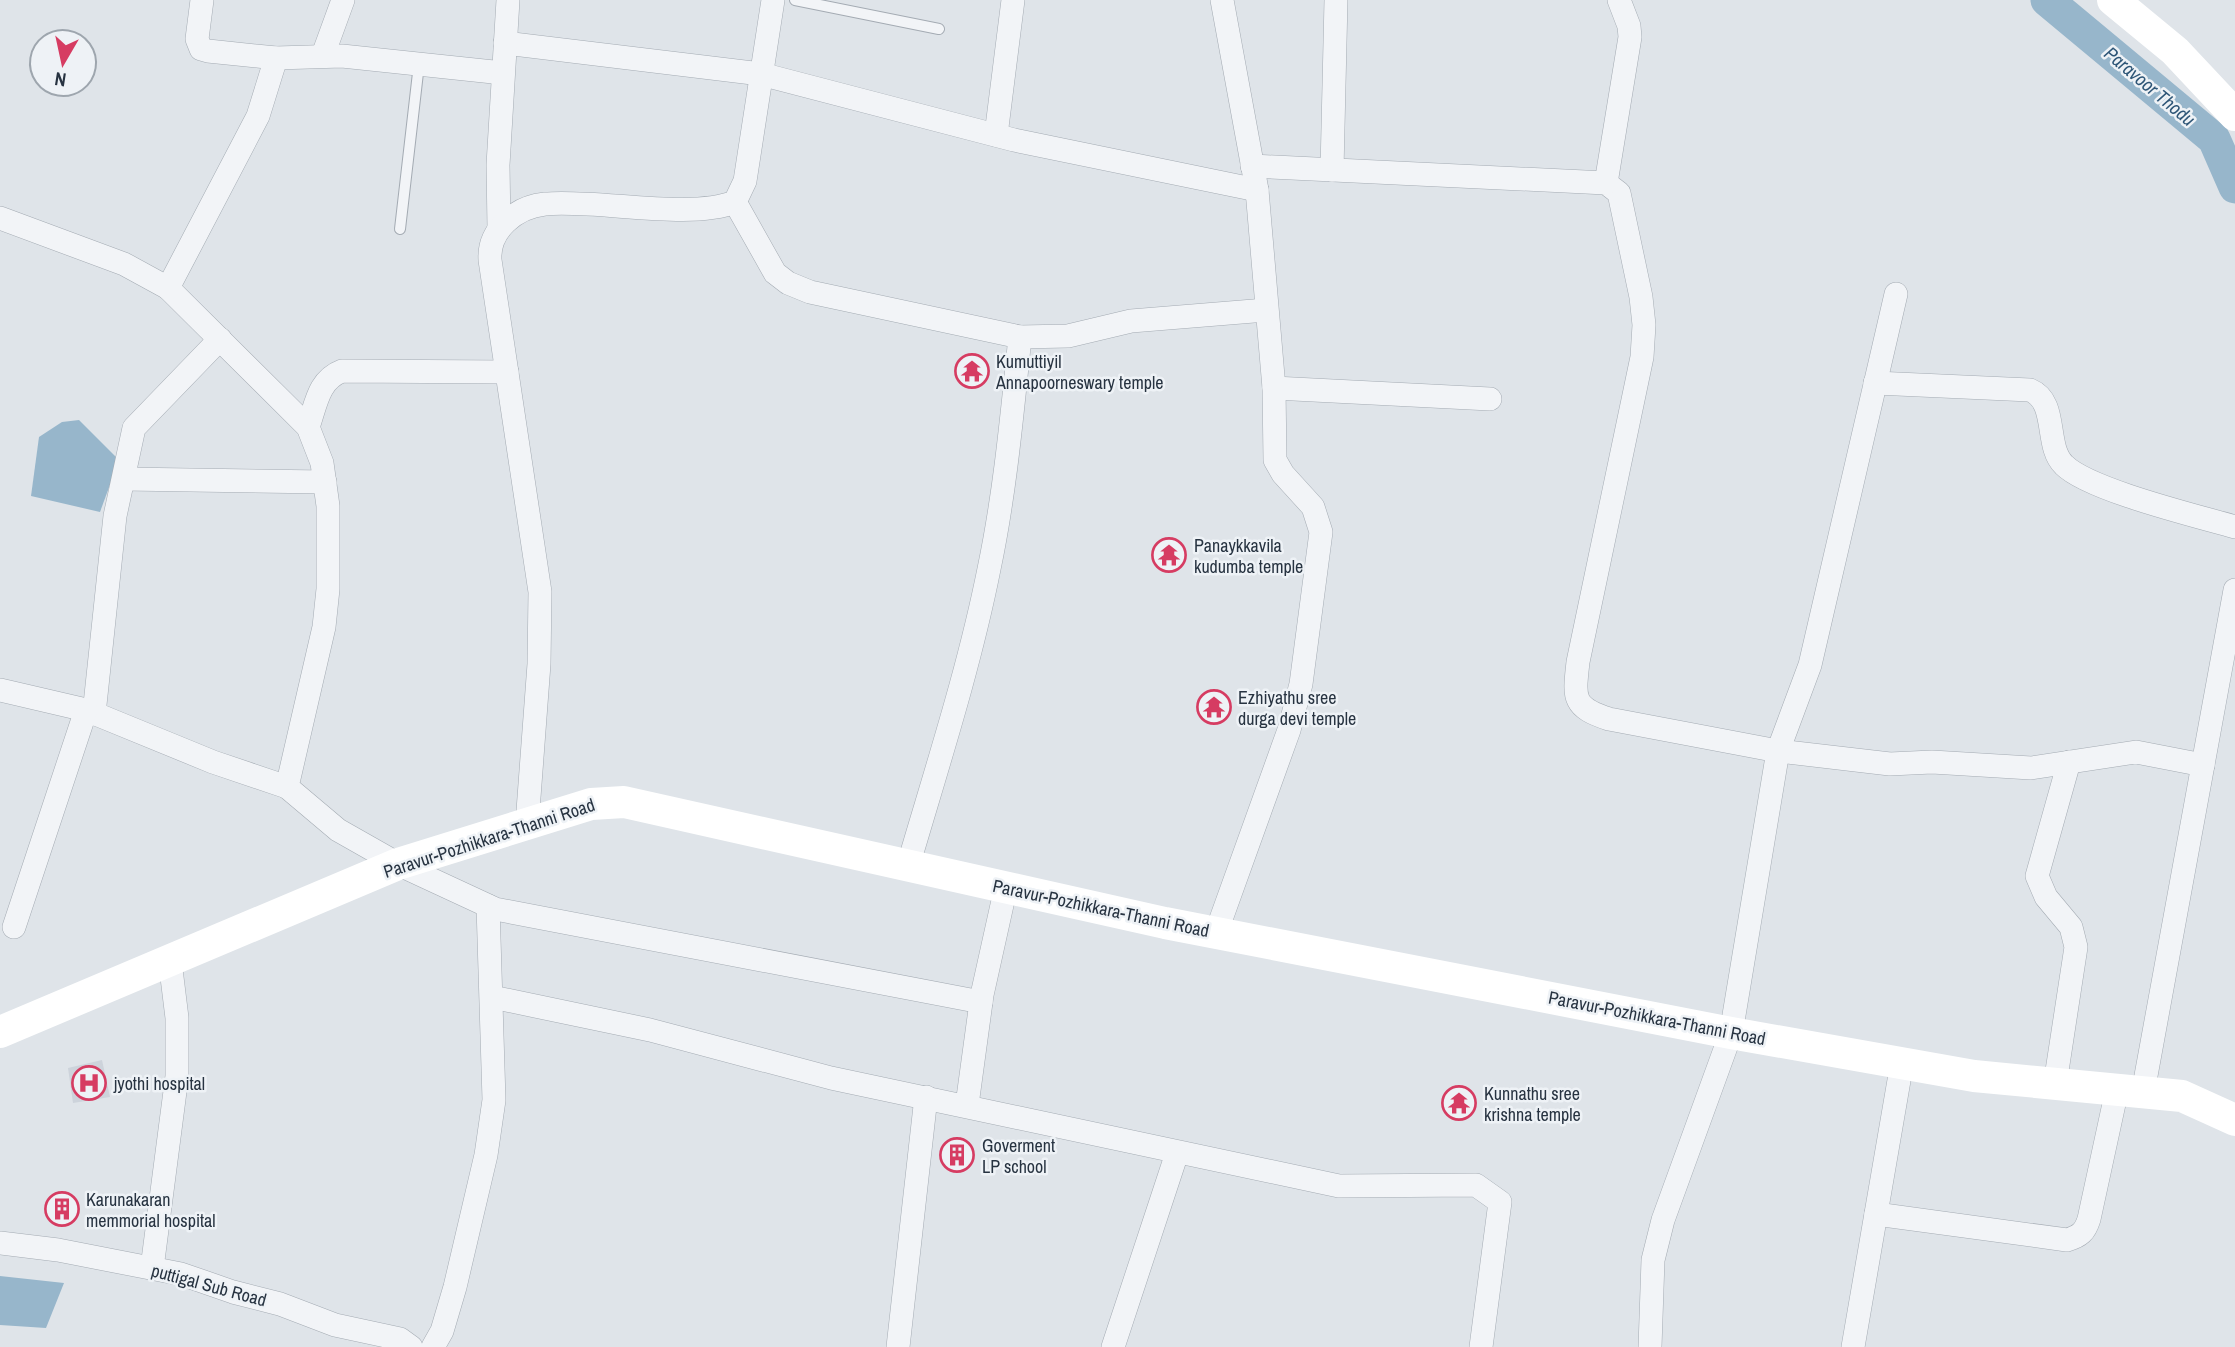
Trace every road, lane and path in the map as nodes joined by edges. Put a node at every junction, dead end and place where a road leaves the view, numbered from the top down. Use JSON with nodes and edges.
{"nodes":[{"id":1,"x":202,"y":0,"type":"edge"},
{"id":2,"x":343,"y":0,"type":"edge"},
{"id":3,"x":508,"y":0,"type":"edge"},
{"id":4,"x":773,"y":0,"type":"edge"},
{"id":5,"x":795,"y":0,"type":"edge"},
{"id":6,"x":1013,"y":0,"type":"edge"},
{"id":7,"x":1222,"y":0,"type":"edge"},
{"id":8,"x":1336,"y":0,"type":"edge"},
{"id":9,"x":1619,"y":0,"type":"edge"},
{"id":10,"x":2113,"y":0,"type":"edge"},
{"id":11,"x":939,"y":29,"type":"dead end"},
{"id":12,"x":505,"y":43,"type":"junction"},
{"id":13,"x":323,"y":55,"type":"junction"},
{"id":14,"x":276,"y":58,"type":"junction"},
{"id":15,"x":419,"y":64,"type":"junction"},
{"id":16,"x":503,"y":73,"type":"junction"},
{"id":17,"x":761,"y":74,"type":"junction"},
{"id":18,"x":2235,"y":115,"type":"edge"},
{"id":19,"x":996,"y":135,"type":"junction"},
{"id":20,"x":1252,"y":166,"type":"junction"},
{"id":21,"x":1332,"y":170,"type":"junction"},
{"id":22,"x":1606,"y":183,"type":"junction"},
{"id":23,"x":1256,"y":190,"type":"junction"},
{"id":24,"x":735,"y":202,"type":"junction"},
{"id":25,"x":0,"y":218,"type":"edge"},
{"id":26,"x":499,"y":228,"type":"junction"},
{"id":27,"x":400,"y":229,"type":"dead end"},
{"id":28,"x":168,"y":288,"type":"junction"},
{"id":29,"x":1896,"y":294,"type":"dead end"},
{"id":30,"x":1266,"y":310,"type":"junction"},
{"id":31,"x":1020,"y":337,"type":"junction"},
{"id":32,"x":220,"y":339,"type":"junction"},
{"id":33,"x":507,"y":372,"type":"junction"},
{"id":34,"x":1875,"y":383,"type":"junction"},
{"id":35,"x":1274,"y":388,"type":"junction"},
{"id":36,"x":1490,"y":399,"type":"dead end"},
{"id":37,"x":308,"y":427,"type":"junction"},
{"id":38,"x":125,"y":479,"type":"junction"},
{"id":39,"x":325,"y":482,"type":"junction"},
{"id":40,"x":2235,"y":527,"type":"edge"},
{"id":41,"x":2235,"y":590,"type":"edge"},
{"id":42,"x":0,"y":690,"type":"edge"},
{"id":43,"x":90,"y":712,"type":"junction"},
{"id":44,"x":1779,"y":751,"type":"junction"},
{"id":45,"x":2069,"y":762,"type":"junction"},
{"id":46,"x":2203,"y":765,"type":"junction"},
{"id":47,"x":287,"y":787,"type":"junction"},
{"id":48,"x":527,"y":824,"type":"junction"},
{"id":49,"x":398,"y":864,"type":"junction"},
{"id":50,"x":908,"y":866,"type":"junction"},
{"id":51,"x":1006,"y":887,"type":"junction"},
{"id":52,"x":488,"y":906,"type":"junction"},
{"id":53,"x":14,"y":927,"type":"dead end"},
{"id":54,"x":1216,"y":933,"type":"junction"},
{"id":55,"x":170,"y":961,"type":"junction"},
{"id":56,"x":492,"y":997,"type":"junction"},
{"id":57,"x":981,"y":1002,"type":"junction"},
{"id":58,"x":0,"y":1032,"type":"edge"},
{"id":59,"x":1731,"y":1033,"type":"junction"},
{"id":60,"x":1902,"y":1063,"type":"junction"},
{"id":61,"x":2055,"y":1084,"type":"junction"},
{"id":62,"x":2130,"y":1091,"type":"junction"},
{"id":63,"x":926,"y":1097,"type":"junction"},
{"id":64,"x":967,"y":1105,"type":"junction"},
{"id":65,"x":2235,"y":1120,"type":"edge"},
{"id":66,"x":1177,"y":1153,"type":"junction"},
{"id":67,"x":1876,"y":1214,"type":"junction"},
{"id":68,"x":0,"y":1243,"type":"edge"},
{"id":69,"x":152,"y":1268,"type":"junction"},
{"id":70,"x":411,"y":1347,"type":"edge"},
{"id":71,"x":433,"y":1347,"type":"edge"},
{"id":72,"x":898,"y":1347,"type":"edge"},
{"id":73,"x":1112,"y":1347,"type":"edge"},
{"id":74,"x":1481,"y":1347,"type":"edge"},
{"id":75,"x":1650,"y":1347,"type":"edge"},
{"id":76,"x":1853,"y":1347,"type":"edge"}],
"edges":[{"from":1,"to":14,"type":"street"},
{"from":2,"to":13,"type":"street"},
{"from":3,"to":12,"type":"street"},
{"from":4,"to":17,"type":"street"},
{"from":5,"to":11,"type":"lane"},
{"from":6,"to":19,"type":"street"},
{"from":7,"to":20,"type":"street"},
{"from":8,"to":21,"type":"street"},
{"from":9,"to":22,"type":"street"},
{"from":10,"to":18,"type":"main road"},
{"from":12,"to":16,"type":"street"},
{"from":12,"to":17,"type":"street"},
{"from":13,"to":14,"type":"street"},
{"from":13,"to":15,"type":"street"},
{"from":14,"to":28,"type":"street"},
{"from":15,"to":16,"type":"street"},
{"from":15,"to":27,"type":"lane"},
{"from":16,"to":26,"type":"street"},
{"from":17,"to":19,"type":"street"},
{"from":17,"to":24,"type":"street"},
{"from":19,"to":23,"type":"street"},
{"from":20,"to":21,"type":"street"},
{"from":20,"to":23,"type":"street"},
{"from":21,"to":22,"type":"street"},
{"from":22,"to":44,"type":"street"},
{"from":23,"to":30,"type":"street"},
{"from":24,"to":26,"type":"street"},
{"from":24,"to":31,"type":"street"},
{"from":25,"to":28,"type":"street"},
{"from":26,"to":33,"type":"street"},
{"from":28,"to":32,"type":"street"},
{"from":29,"to":34,"type":"street"},
{"from":30,"to":31,"type":"street"},
{"from":30,"to":35,"type":"street"},
{"from":31,"to":50,"type":"street"},
{"from":32,"to":37,"type":"street"},
{"from":32,"to":38,"type":"street"},
{"from":33,"to":37,"type":"street"},
{"from":33,"to":48,"type":"street"},
{"from":34,"to":40,"type":"street"},
{"from":34,"to":44,"type":"street"},
{"from":35,"to":36,"type":"street"},
{"from":35,"to":54,"type":"street"},
{"from":37,"to":39,"type":"street"},
{"from":38,"to":39,"type":"street"},
{"from":38,"to":43,"type":"street"},
{"from":39,"to":47,"type":"street"},
{"from":41,"to":46,"type":"street"},
{"from":42,"to":43,"type":"street"},
{"from":43,"to":47,"type":"street"},
{"from":43,"to":53,"type":"street"},
{"from":44,"to":45,"type":"street"},
{"from":44,"to":59,"type":"street"},
{"from":45,"to":46,"type":"street"},
{"from":45,"to":61,"type":"street"},
{"from":46,"to":62,"type":"street"},
{"from":47,"to":49,"type":"street"},
{"from":48,"to":49,"type":"main road","name":"Paravur-Pozhikkara-Thanni Road"},
{"from":48,"to":50,"type":"main road","name":"Paravur-Pozhikkara-Thanni Road"},
{"from":49,"to":52,"type":"street"},
{"from":49,"to":55,"type":"main road","name":"Paravur-Pozhikkara-Thanni Road"},
{"from":50,"to":51,"type":"main road","name":"Paravur-Pozhikkara-Thanni Road"},
{"from":51,"to":54,"type":"main road","name":"Paravur-Pozhikkara-Thanni Road"},
{"from":51,"to":57,"type":"street"},
{"from":52,"to":56,"type":"street"},
{"from":52,"to":57,"type":"street"},
{"from":54,"to":59,"type":"main road","name":"Paravur-Pozhikkara-Thanni Road"},
{"from":55,"to":58,"type":"main road","name":"Paravur-Pozhikkara-Thanni Road"},
{"from":55,"to":69,"type":"street"},
{"from":56,"to":63,"type":"street"},
{"from":56,"to":71,"type":"street"},
{"from":57,"to":64,"type":"street"},
{"from":59,"to":60,"type":"main road","name":"Paravur-Pozhikkara-Thanni Road"},
{"from":59,"to":75,"type":"street"},
{"from":60,"to":61,"type":"main road","name":"Paravur-Pozhikkara-Thanni Road"},
{"from":60,"to":67,"type":"street"},
{"from":61,"to":62,"type":"main road","name":"Paravur-Pozhikkara-Thanni Road"},
{"from":62,"to":65,"type":"main road","name":"Paravur-Pozhikkara-Thanni Road"},
{"from":62,"to":67,"type":"street"},
{"from":63,"to":64,"type":"street"},
{"from":63,"to":72,"type":"street"},
{"from":64,"to":66,"type":"street"},
{"from":66,"to":73,"type":"street"},
{"from":66,"to":74,"type":"street"},
{"from":67,"to":76,"type":"street"},
{"from":68,"to":69,"type":"street","name":"puttigal Sub Road"},
{"from":69,"to":70,"type":"street","name":"puttigal Sub Road"}]}
